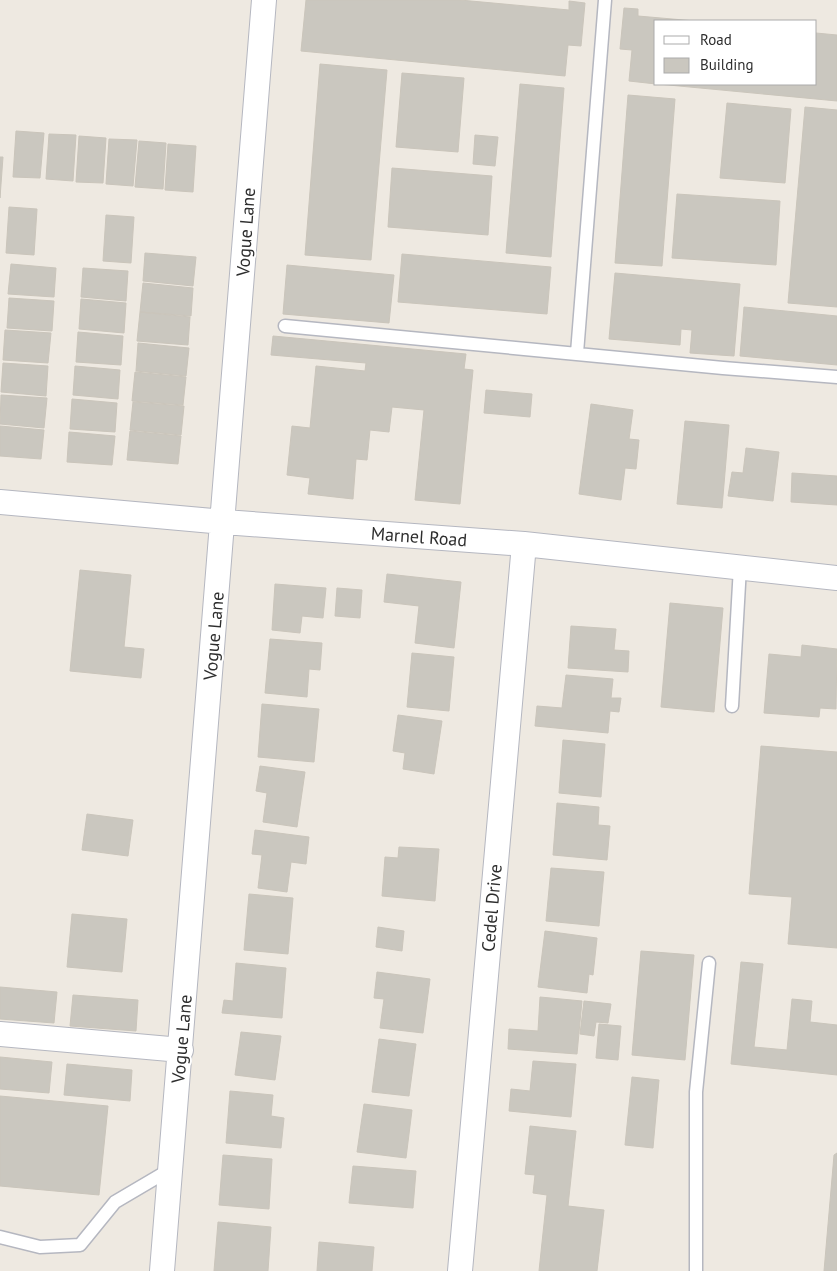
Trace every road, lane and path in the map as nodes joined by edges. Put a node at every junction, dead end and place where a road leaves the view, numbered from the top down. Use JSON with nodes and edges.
{"nodes":[{"id":1,"x":264,"y":0,"type":"edge"},
{"id":2,"x":605,"y":0,"type":"edge"},
{"id":3,"x":285,"y":326,"type":"dead end"},
{"id":4,"x":577,"y":353,"type":"junction"},
{"id":5,"x":837,"y":377,"type":"edge"},
{"id":6,"x":0,"y":502,"type":"edge"},
{"id":7,"x":224,"y":522,"type":"junction"},
{"id":8,"x":524,"y":544,"type":"junction"},
{"id":9,"x":740,"y":567,"type":"junction"},
{"id":10,"x":837,"y":578,"type":"edge"},
{"id":11,"x":732,"y":706,"type":"dead end"},
{"id":12,"x":709,"y":963,"type":"dead end"},
{"id":13,"x":0,"y":1034,"type":"edge"},
{"id":14,"x":181,"y":1050,"type":"junction"},
{"id":15,"x":170,"y":1169,"type":"junction"},
{"id":16,"x":0,"y":1237,"type":"edge"},
{"id":17,"x":162,"y":1271,"type":"edge"},
{"id":18,"x":460,"y":1271,"type":"edge"},
{"id":19,"x":696,"y":1271,"type":"edge"}],
"edges":[{"from":1,"to":7,"type":"street","name":"Vogue Lane"},
{"from":2,"to":4,"type":"lane"},
{"from":3,"to":4,"type":"lane"},
{"from":4,"to":5,"type":"lane"},
{"from":6,"to":7,"type":"street","name":"Marnel Road"},
{"from":7,"to":8,"type":"street","name":"Marnel Road"},
{"from":7,"to":14,"type":"street","name":"Vogue Lane"},
{"from":8,"to":9,"type":"street","name":"Marnel Road"},
{"from":8,"to":18,"type":"street","name":"Cedel Drive"},
{"from":9,"to":10,"type":"street","name":"Marnel Road"},
{"from":9,"to":11,"type":"lane"},
{"from":12,"to":19,"type":"lane"},
{"from":13,"to":14,"type":"street"},
{"from":14,"to":15,"type":"street","name":"Vogue Lane"},
{"from":15,"to":16,"type":"lane"},
{"from":15,"to":17,"type":"street","name":"Vogue Lane"}]}
